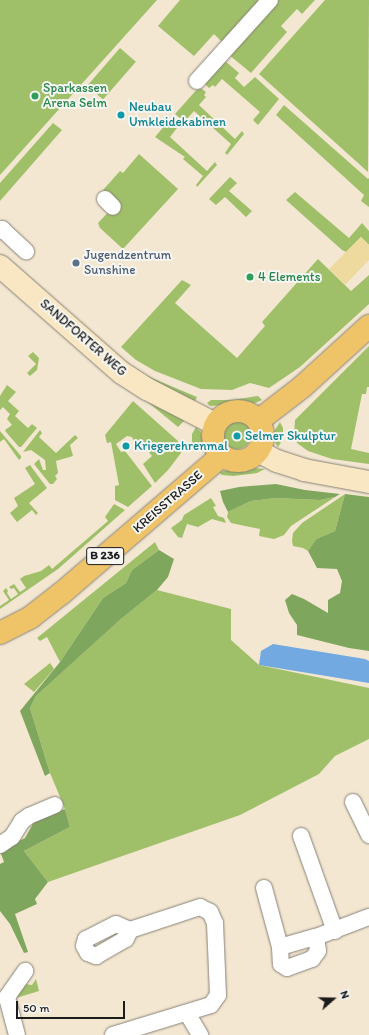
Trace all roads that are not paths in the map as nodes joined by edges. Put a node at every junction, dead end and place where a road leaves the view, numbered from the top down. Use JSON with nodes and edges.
{"nodes":[{"id":1,"x":270,"y":0,"type":"edge"},
{"id":2,"x":197,"y":81,"type":"dead end"},
{"id":3,"x":0,"y":231,"type":"edge"},
{"id":4,"x":26,"y":251,"type":"dead end"},
{"id":5,"x":0,"y":266,"type":"edge"},
{"id":6,"x":369,"y":326,"type":"edge"},
{"id":7,"x":258,"y":421,"type":"junction"},
{"id":8,"x":215,"y":424,"type":"junction"},
{"id":9,"x":258,"y":451,"type":"junction"},
{"id":10,"x":221,"y":456,"type":"junction"},
{"id":11,"x":369,"y":482,"type":"edge"},
{"id":12,"x":0,"y":633,"type":"edge"},
{"id":13,"x":353,"y":802,"type":"dead end"},
{"id":14,"x":55,"y":805,"type":"dead end"},
{"id":15,"x":369,"y":835,"type":"edge"},
{"id":16,"x":301,"y":836,"type":"dead end"},
{"id":17,"x":0,"y":845,"type":"edge"},
{"id":18,"x":264,"y":888,"type":"dead end"},
{"id":19,"x":369,"y":917,"type":"edge"},
{"id":20,"x":130,"y":930,"type":"dead end"},
{"id":21,"x":334,"y":931,"type":"junction"},
{"id":22,"x":316,"y":937,"type":"junction"},
{"id":23,"x":280,"y":948,"type":"junction"},
{"id":24,"x":25,"y":971,"type":"dead end"},
{"id":25,"x":187,"y":1013,"type":"junction"},
{"id":26,"x":17,"y":1035,"type":"edge"},
{"id":27,"x":113,"y":1035,"type":"edge"},
{"id":28,"x":200,"y":1035,"type":"edge"}],
"edges":[{"from":1,"to":2,"type":"street"},
{"from":3,"to":4,"type":"street"},
{"from":5,"to":8,"type":"street","name":"SANDFORTER WEG"},
{"from":6,"to":7,"type":"main road"},
{"from":7,"to":8,"type":"main road"},
{"from":7,"to":9,"type":"main road"},
{"from":8,"to":10,"type":"main road"},
{"from":9,"to":10,"type":"main road"},
{"from":9,"to":11,"type":"street"},
{"from":10,"to":12,"type":"main road","name":"KREISSTRASSE","number":"B 236"},
{"from":13,"to":15,"type":"street"},
{"from":14,"to":17,"type":"street"},
{"from":16,"to":21,"type":"street"},
{"from":18,"to":23,"type":"street"},
{"from":19,"to":21,"type":"street"},
{"from":20,"to":25,"type":"street"},
{"from":21,"to":22,"type":"street"},
{"from":22,"to":23,"type":"street"},
{"from":22,"to":23,"type":"street"},
{"from":24,"to":26,"type":"street"},
{"from":25,"to":27,"type":"street"},
{"from":25,"to":28,"type":"street"}]}
